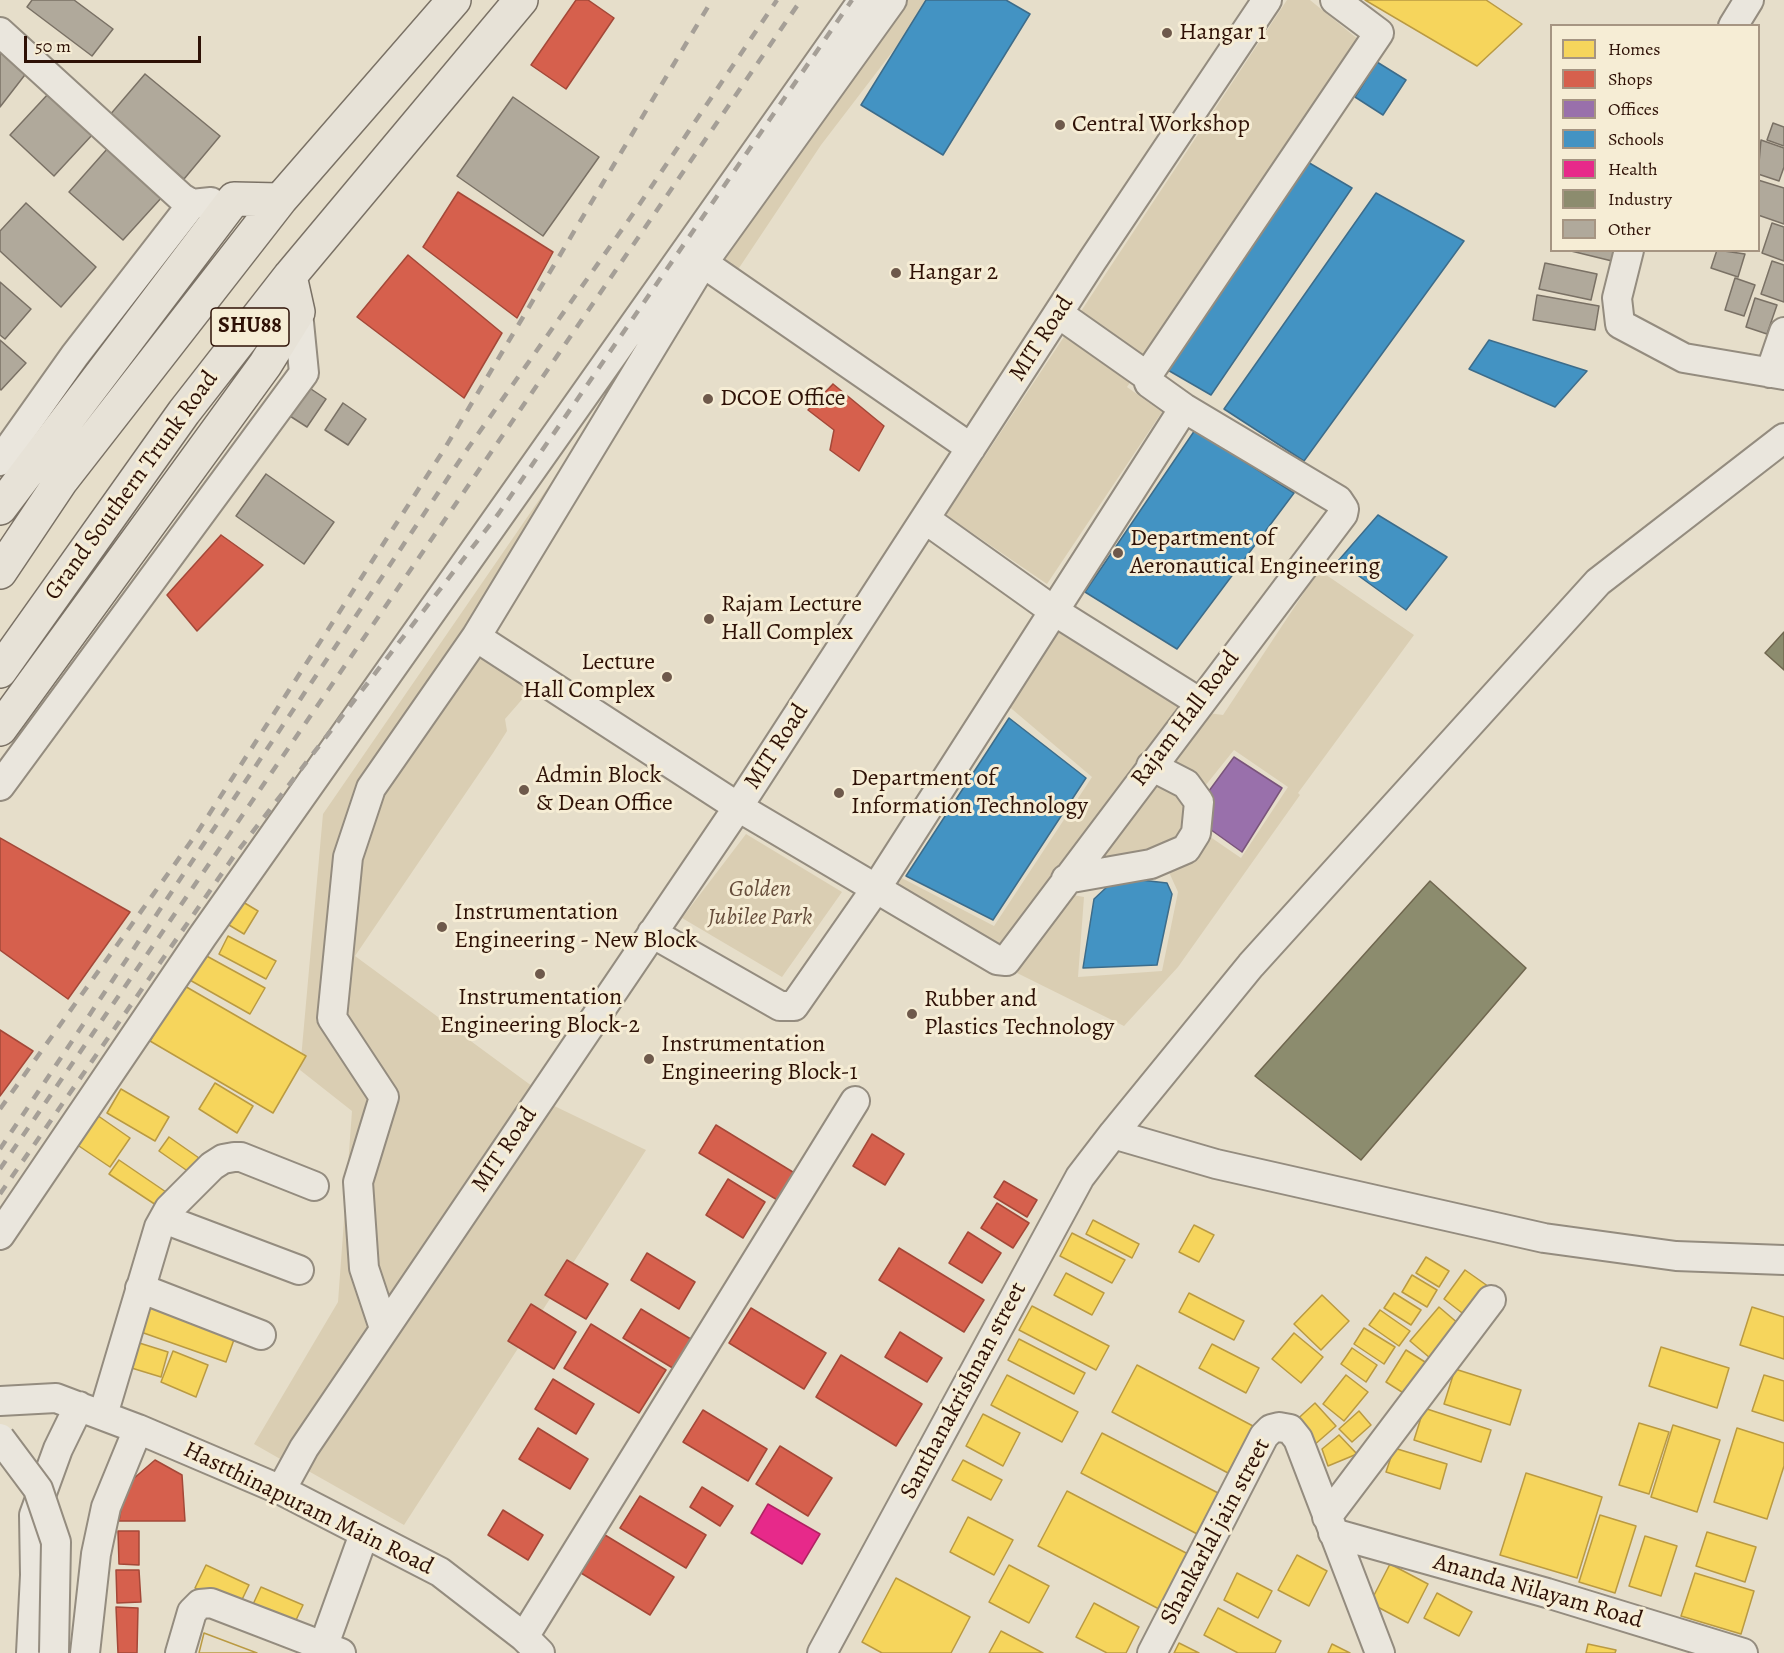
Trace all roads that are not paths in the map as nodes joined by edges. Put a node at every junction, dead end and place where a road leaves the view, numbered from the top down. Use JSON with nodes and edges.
{"nodes":[{"id":1,"x":454,"y":0,"type":"edge"},
{"id":2,"x":521,"y":0,"type":"edge"},
{"id":3,"x":862,"y":0,"type":"edge"},
{"id":4,"x":892,"y":0,"type":"edge"},
{"id":5,"x":1268,"y":0,"type":"edge"},
{"id":6,"x":1335,"y":0,"type":"edge"},
{"id":7,"x":1749,"y":0,"type":"edge"},
{"id":8,"x":1734,"y":24,"type":"edge"},
{"id":9,"x":0,"y":32,"type":"edge"},
{"id":10,"x":234,"y":199,"type":"junction"},
{"id":11,"x":280,"y":200,"type":"junction"},
{"id":12,"x":192,"y":204,"type":"junction"},
{"id":13,"x":1628,"y":252,"type":"edge"},
{"id":14,"x":703,"y":263,"type":"junction"},
{"id":15,"x":290,"y":276,"type":"junction"},
{"id":16,"x":298,"y":312,"type":"junction"},
{"id":17,"x":1059,"y":314,"type":"junction"},
{"id":18,"x":1784,"y":332,"type":"edge"},
{"id":19,"x":1777,"y":374,"type":"edge"},
{"id":20,"x":1148,"y":376,"type":"junction"},
{"id":21,"x":1184,"y":408,"type":"junction"},
{"id":22,"x":1784,"y":438,"type":"edge"},
{"id":23,"x":971,"y":448,"type":"junction"},
{"id":24,"x":0,"y":460,"type":"edge"},
{"id":25,"x":0,"y":508,"type":"edge"},
{"id":26,"x":925,"y":519,"type":"junction"},
{"id":27,"x":0,"y":572,"type":"edge"},
{"id":28,"x":1054,"y":611,"type":"junction"},
{"id":29,"x":476,"y":637,"type":"junction"},
{"id":30,"x":0,"y":670,"type":"edge"},
{"id":31,"x":1199,"y":702,"type":"junction"},
{"id":32,"x":0,"y":729,"type":"edge"},
{"id":33,"x":1151,"y":766,"type":"junction"},
{"id":34,"x":0,"y":786,"type":"edge"},
{"id":35,"x":738,"y":807,"type":"junction"},
{"id":36,"x":1066,"y":879,"type":"junction"},
{"id":37,"x":877,"y":887,"type":"junction"},
{"id":38,"x":652,"y":933,"type":"junction"},
{"id":39,"x":855,"y":1101,"type":"dead end"},
{"id":40,"x":1113,"y":1134,"type":"junction"},
{"id":41,"x":315,"y":1186,"type":"dead end"},
{"id":42,"x":164,"y":1219,"type":"junction"},
{"id":43,"x":0,"y":1235,"type":"edge"},
{"id":44,"x":1784,"y":1260,"type":"edge"},
{"id":45,"x":300,"y":1270,"type":"dead end"},
{"id":46,"x":140,"y":1288,"type":"junction"},
{"id":47,"x":1491,"y":1300,"type":"dead end"},
{"id":48,"x":384,"y":1328,"type":"junction"},
{"id":49,"x":261,"y":1335,"type":"dead end"},
{"id":50,"x":0,"y":1401,"type":"edge"},
{"id":51,"x":80,"y":1406,"type":"junction"},
{"id":52,"x":138,"y":1429,"type":"junction"},
{"id":53,"x":0,"y":1438,"type":"edge"},
{"id":54,"x":281,"y":1490,"type":"junction"},
{"id":55,"x":1330,"y":1525,"type":"junction"},
{"id":56,"x":364,"y":1534,"type":"junction"},
{"id":57,"x":532,"y":1645,"type":"edge"},
{"id":58,"x":328,"y":1651,"type":"edge"},
{"id":59,"x":31,"y":1653,"type":"edge"},
{"id":60,"x":54,"y":1653,"type":"edge"},
{"id":61,"x":85,"y":1653,"type":"edge"},
{"id":62,"x":180,"y":1653,"type":"edge"},
{"id":63,"x":822,"y":1653,"type":"edge"},
{"id":64,"x":1152,"y":1653,"type":"edge"},
{"id":65,"x":1380,"y":1653,"type":"edge"},
{"id":66,"x":1743,"y":1653,"type":"edge"}],
"edges":[{"from":1,"to":11,"type":"main road","number":"SHU88"},
{"from":2,"to":15,"type":"main road","name":"Grand Southern Trunk Road","number":"SHU88"},
{"from":3,"to":43,"type":"street"},
{"from":4,"to":14,"type":"street"},
{"from":5,"to":17,"type":"street","name":"MIT Road"},
{"from":6,"to":20,"type":"street"},
{"from":7,"to":8,"type":"street"},
{"from":9,"to":12,"type":"street"},
{"from":10,"to":11,"type":"main road"},
{"from":10,"to":12,"type":"street"},
{"from":10,"to":25,"type":"main road"},
{"from":11,"to":27,"type":"main road","number":"SHU88"},
{"from":12,"to":24,"type":"street"},
{"from":13,"to":19,"type":"street"},
{"from":14,"to":23,"type":"street"},
{"from":14,"to":29,"type":"street"},
{"from":15,"to":16,"type":"main road"},
{"from":15,"to":30,"type":"main road","name":"Grand Southern Trunk Road","number":"SHU88"},
{"from":16,"to":32,"type":"main road"},
{"from":16,"to":34,"type":"street"},
{"from":17,"to":20,"type":"street","name":"Rajam Hall Road"},
{"from":17,"to":23,"type":"street","name":"MIT Road"},
{"from":18,"to":19,"type":"street"},
{"from":20,"to":21,"type":"street","name":"Rajam Hall Road"},
{"from":21,"to":28,"type":"street"},
{"from":21,"to":31,"type":"street","name":"Rajam Hall Road"},
{"from":22,"to":40,"type":"street","name":"Santhanakrishnan street"},
{"from":23,"to":26,"type":"street","name":"MIT Road"},
{"from":26,"to":28,"type":"street"},
{"from":26,"to":35,"type":"street","name":"MIT Road"},
{"from":28,"to":31,"type":"street"},
{"from":28,"to":37,"type":"street"},
{"from":29,"to":35,"type":"street","name":"Rajam Hall Road"},
{"from":29,"to":48,"type":"street"},
{"from":31,"to":33,"type":"street","name":"Rajam Hall Road"},
{"from":33,"to":36,"type":"street","name":"Rajam Hall Road"},
{"from":33,"to":36,"type":"street"},
{"from":35,"to":37,"type":"street","name":"Rajam Hall Road"},
{"from":35,"to":38,"type":"street","name":"MIT Road"},
{"from":36,"to":37,"type":"street","name":"Rajam Hall Road"},
{"from":37,"to":38,"type":"street"},
{"from":38,"to":48,"type":"street","name":"MIT Road"},
{"from":39,"to":57,"type":"street"},
{"from":40,"to":44,"type":"street"},
{"from":40,"to":63,"type":"street","name":"Santhanakrishnan street"},
{"from":41,"to":42,"type":"street"},
{"from":42,"to":45,"type":"street"},
{"from":42,"to":46,"type":"street"},
{"from":46,"to":49,"type":"street"},
{"from":46,"to":51,"type":"street"},
{"from":47,"to":55,"type":"street"},
{"from":48,"to":54,"type":"street","name":"MIT Road"},
{"from":50,"to":51,"type":"street"},
{"from":51,"to":52,"type":"street","name":"Hastthinapuram Main Road"},
{"from":51,"to":59,"type":"street"},
{"from":52,"to":54,"type":"street","name":"Hastthinapuram Main Road"},
{"from":52,"to":61,"type":"street"},
{"from":53,"to":60,"type":"street","bridge":true},
{"from":54,"to":56,"type":"street","name":"Hastthinapuram Main Road"},
{"from":55,"to":64,"type":"street","name":"Shankarlal jain street"},
{"from":55,"to":65,"type":"street"},
{"from":55,"to":66,"type":"street","name":"Ananda Nilayam Road"},
{"from":56,"to":57,"type":"street","name":"Hastthinapuram Main Road"},
{"from":56,"to":58,"type":"street"},
{"from":58,"to":62,"type":"street"}]}
